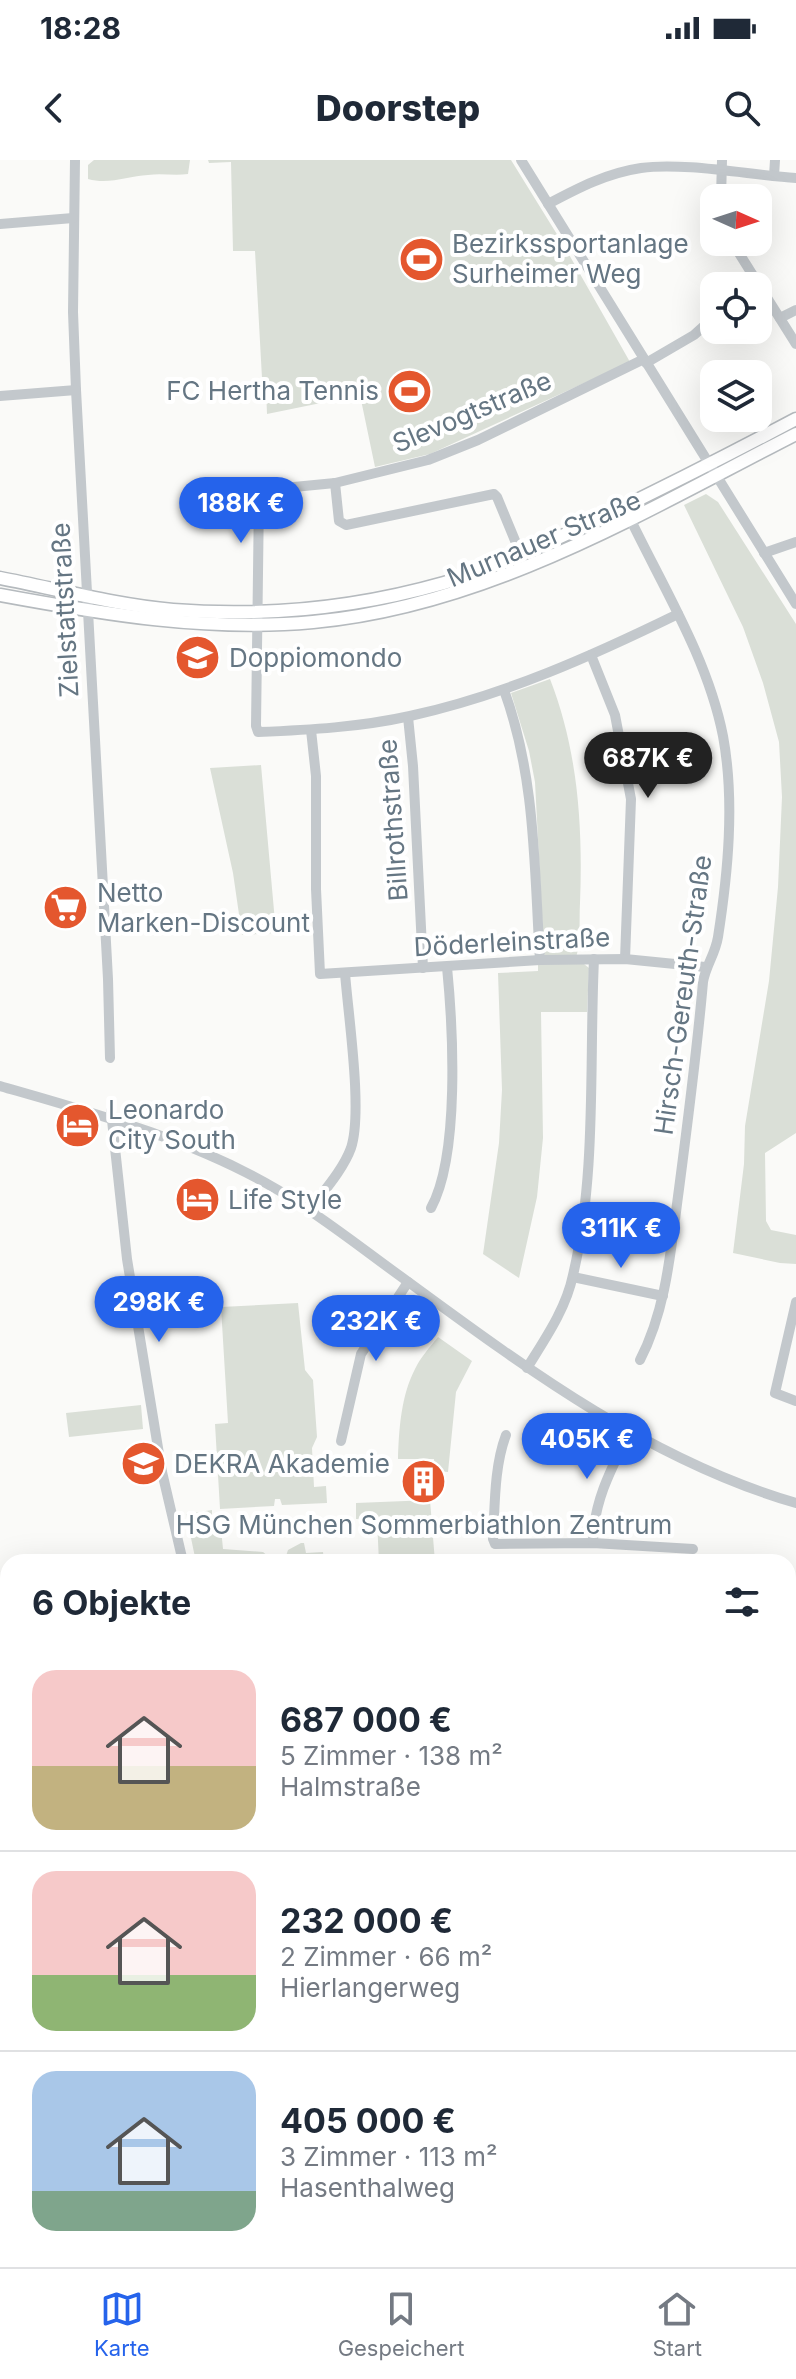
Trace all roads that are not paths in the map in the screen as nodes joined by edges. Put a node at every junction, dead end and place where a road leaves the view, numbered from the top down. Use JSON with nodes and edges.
{"nodes":[{"id":1,"x":75,"y":160,"type":"edge"},
{"id":2,"x":521,"y":160,"type":"edge"},
{"id":3,"x":775,"y":160,"type":"edge"},
{"id":4,"x":641,"y":164,"type":"edge"},
{"id":5,"x":722,"y":166,"type":"edge"},
{"id":6,"x":774,"y":176,"type":"junction"},
{"id":7,"x":796,"y":178,"type":"edge"},
{"id":8,"x":548,"y":204,"type":"junction"},
{"id":9,"x":73,"y":218,"type":"junction"},
{"id":10,"x":0,"y":224,"type":"edge"},
{"id":11,"x":741,"y":256,"type":"edge"},
{"id":12,"x":796,"y":310,"type":"edge"},
{"id":13,"x":780,"y":318,"type":"junction"},
{"id":14,"x":700,"y":330,"type":"edge"},
{"id":15,"x":796,"y":344,"type":"edge"},
{"id":16,"x":645,"y":361,"type":"junction"},
{"id":17,"x":76,"y":390,"type":"junction"},
{"id":18,"x":0,"y":396,"type":"edge"},
{"id":19,"x":796,"y":419,"type":"edge"},
{"id":20,"x":796,"y":434,"type":"edge"},
{"id":21,"x":712,"y":470,"type":"junction"},
{"id":22,"x":335,"y":483,"type":"junction"},
{"id":23,"x":627,"y":512,"type":"junction"},
{"id":24,"x":796,"y":542,"type":"edge"},
{"id":25,"x":764,"y":553,"type":"junction"},
{"id":26,"x":521,"y":555,"type":"junction"},
{"id":27,"x":0,"y":578,"type":"edge"},
{"id":28,"x":87,"y":591,"type":"junction"},
{"id":29,"x":0,"y":595,"type":"edge"},
{"id":30,"x":796,"y":604,"type":"edge"},
{"id":31,"x":88,"y":611,"type":"junction"},
{"id":32,"x":678,"y":614,"type":"junction"},
{"id":33,"x":257,"y":618,"type":"junction"},
{"id":34,"x":591,"y":655,"type":"junction"},
{"id":35,"x":504,"y":690,"type":"junction"},
{"id":36,"x":408,"y":717,"type":"junction"},
{"id":37,"x":311,"y":730,"type":"junction"},
{"id":38,"x":594,"y":959,"type":"junction"},
{"id":39,"x":625,"y":959,"type":"junction"},
{"id":40,"x":540,"y":960,"type":"junction"},
{"id":41,"x":447,"y":967,"type":"junction"},
{"id":42,"x":705,"y":967,"type":"junction"},
{"id":43,"x":423,"y":968,"type":"junction"},
{"id":44,"x":345,"y":973,"type":"junction"},
{"id":45,"x":110,"y":1058,"type":"dead end"},
{"id":46,"x":0,"y":1086,"type":"edge"},
{"id":47,"x":111,"y":1116,"type":"junction"},
{"id":48,"x":431,"y":1208,"type":"dead end"},
{"id":49,"x":309,"y":1211,"type":"junction"},
{"id":50,"x":573,"y":1277,"type":"junction"},
{"id":51,"x":408,"y":1282,"type":"junction"},
{"id":52,"x":663,"y":1296,"type":"junction"},
{"id":53,"x":796,"y":1302,"type":"edge"},
{"id":54,"x":640,"y":1360,"type":"dead end"},
{"id":55,"x":527,"y":1368,"type":"junction"},
{"id":56,"x":796,"y":1401,"type":"edge"},
{"id":57,"x":630,"y":1431,"type":"junction"},
{"id":58,"x":506,"y":1435,"type":"dead end"},
{"id":59,"x":341,"y":1441,"type":"dead end"},
{"id":60,"x":796,"y":1503,"type":"edge"},
{"id":61,"x":593,"y":1543,"type":"junction"},
{"id":62,"x":693,"y":1549,"type":"dead end"},
{"id":63,"x":181,"y":1554,"type":"edge"}],
"edges":[{"from":1,"to":9,"type":"street","name":"Zielstattstraße"},
{"from":2,"to":8,"type":"street"},
{"from":3,"to":6,"type":"street"},
{"from":4,"to":5,"type":"street"},
{"from":4,"to":8,"type":"street"},
{"from":5,"to":6,"type":"street"},
{"from":6,"to":7,"type":"street"},
{"from":8,"to":16,"type":"street"},
{"from":9,"to":10,"type":"street"},
{"from":9,"to":17,"type":"street","name":"Zielstattstraße"},
{"from":11,"to":13,"type":"street"},
{"from":12,"to":13,"type":"street"},
{"from":13,"to":15,"type":"street"},
{"from":14,"to":16,"type":"street","name":"Slevogtstraße"},
{"from":16,"to":21,"type":"street"},
{"from":16,"to":22,"type":"street","name":"Slevogtstraße"},
{"from":17,"to":18,"type":"street"},
{"from":17,"to":28,"type":"street","name":"Zielstattstraße"},
{"from":19,"to":21,"type":"main road","name":"Murnauer Straße"},
{"from":20,"to":21,"type":"main road","name":"Murnauer Straße"},
{"from":21,"to":23,"type":"main road","name":"Murnauer Straße"},
{"from":21,"to":25,"type":"street"},
{"from":22,"to":26,"type":"street"},
{"from":22,"to":33,"type":"street","name":"Slevogtstraße"},
{"from":23,"to":26,"type":"main road","name":"Murnauer Straße"},
{"from":23,"to":32,"type":"street","name":"Hirsch-Gereuth-Straße"},
{"from":23,"to":33,"type":"main road","name":"Murnauer Straße"},
{"from":24,"to":25,"type":"street"},
{"from":25,"to":30,"type":"street"},
{"from":26,"to":33,"type":"main road","name":"Murnauer Straße"},
{"from":27,"to":28,"type":"main road","name":"Murnauer Straße"},
{"from":28,"to":31,"type":"street","name":"Zielstattstraße"},
{"from":28,"to":33,"type":"main road","name":"Murnauer Straße"},
{"from":29,"to":31,"type":"main road","name":"Murnauer Straße"},
{"from":31,"to":33,"type":"main road","name":"Murnauer Straße"},
{"from":31,"to":45,"type":"street","name":"Zielstattstraße"},
{"from":32,"to":34,"type":"street"},
{"from":32,"to":42,"type":"street","name":"Hirsch-Gereuth-Straße"},
{"from":33,"to":37,"type":"street"},
{"from":34,"to":35,"type":"street"},
{"from":34,"to":39,"type":"street"},
{"from":35,"to":36,"type":"street"},
{"from":35,"to":40,"type":"street"},
{"from":36,"to":37,"type":"street"},
{"from":36,"to":43,"type":"street","name":"Billrothstraße"},
{"from":37,"to":44,"type":"street","name":"Döderleinstraße"},
{"from":38,"to":39,"type":"street","name":"Döderleinstraße"},
{"from":38,"to":40,"type":"street","name":"Döderleinstraße"},
{"from":38,"to":50,"type":"street"},
{"from":39,"to":42,"type":"street","name":"Döderleinstraße"},
{"from":40,"to":41,"type":"street","name":"Döderleinstraße"},
{"from":41,"to":43,"type":"street","name":"Döderleinstraße"},
{"from":41,"to":48,"type":"street"},
{"from":42,"to":52,"type":"street","name":"Hirsch-Gereuth-Straße"},
{"from":43,"to":44,"type":"street","name":"Döderleinstraße"},
{"from":44,"to":49,"type":"street"},
{"from":46,"to":47,"type":"street"},
{"from":47,"to":49,"type":"street"},
{"from":47,"to":63,"type":"street"},
{"from":49,"to":51,"type":"street"},
{"from":50,"to":52,"type":"street"},
{"from":50,"to":55,"type":"street"},
{"from":51,"to":55,"type":"street"},
{"from":51,"to":59,"type":"street"},
{"from":52,"to":54,"type":"street","name":"Hirsch-Gereuth-Straße"},
{"from":53,"to":56,"type":"street"},
{"from":55,"to":57,"type":"street"},
{"from":57,"to":60,"type":"street"},
{"from":57,"to":61,"type":"street"},
{"from":58,"to":61,"type":"street"},
{"from":61,"to":62,"type":"street"}]}
